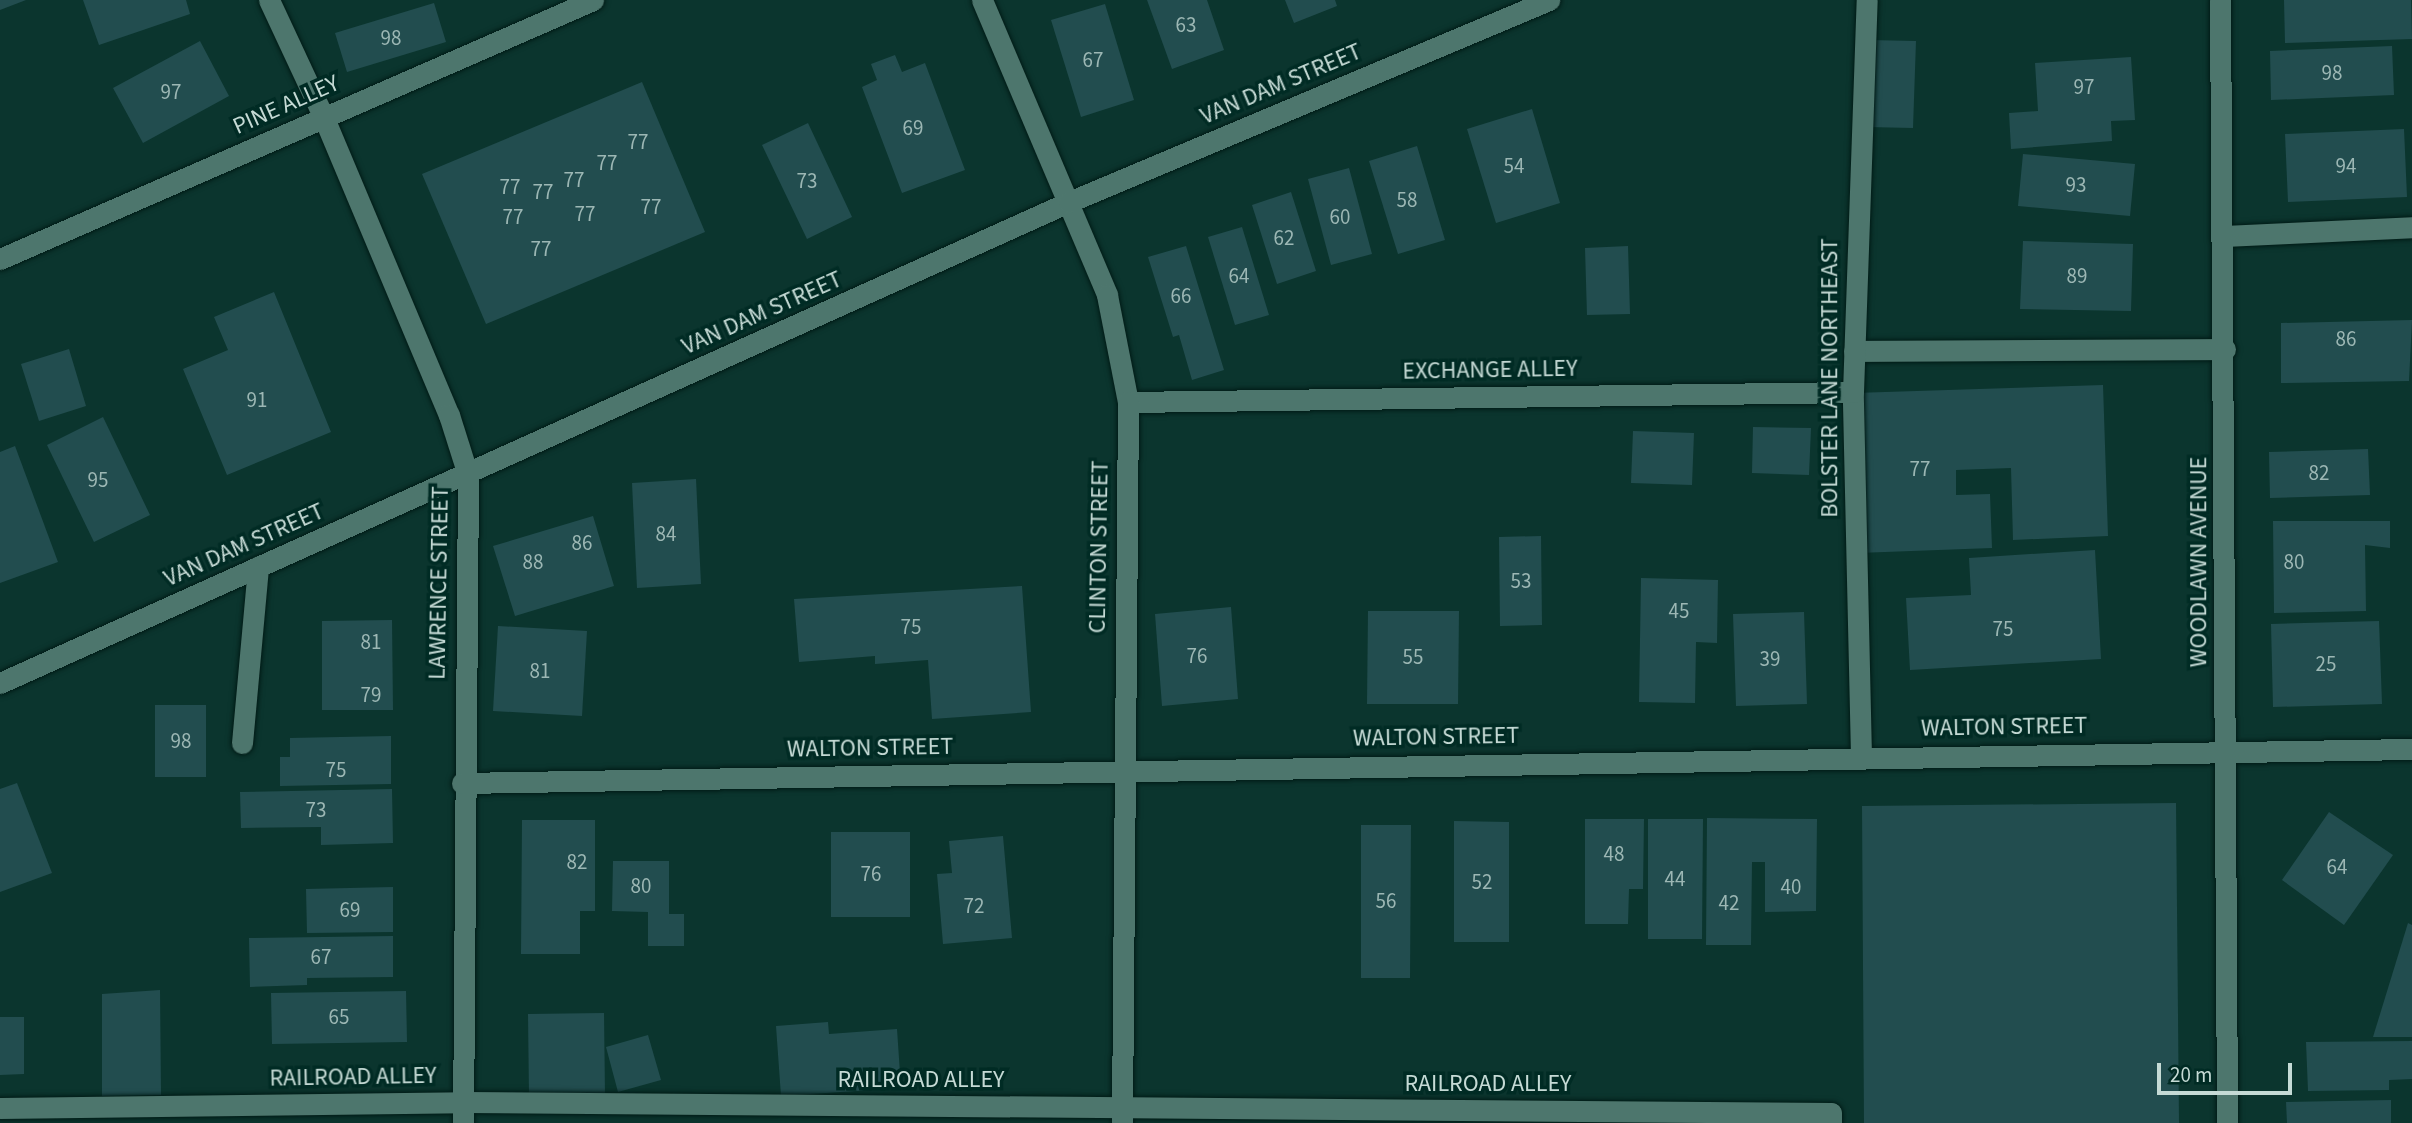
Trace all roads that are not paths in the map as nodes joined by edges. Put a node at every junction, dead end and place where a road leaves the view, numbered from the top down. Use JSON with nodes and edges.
{"nodes":[{"id":1,"x":269,"y":0,"type":"edge"},
{"id":2,"x":593,"y":0,"type":"edge"},
{"id":3,"x":982,"y":0,"type":"edge"},
{"id":4,"x":1549,"y":0,"type":"edge"},
{"id":5,"x":1867,"y":0,"type":"edge"},
{"id":6,"x":2220,"y":0,"type":"edge"},
{"id":7,"x":1527,"y":5,"type":"edge"},
{"id":8,"x":324,"y":118,"type":"junction"},
{"id":9,"x":1069,"y":202,"type":"junction"},
{"id":10,"x":2412,"y":227,"type":"edge"},
{"id":11,"x":2224,"y":236,"type":"junction"},
{"id":12,"x":0,"y":258,"type":"edge"},
{"id":13,"x":2225,"y":349,"type":"junction"},
{"id":14,"x":1854,"y":351,"type":"junction"},
{"id":15,"x":1853,"y":392,"type":"junction"},
{"id":16,"x":1128,"y":402,"type":"junction"},
{"id":17,"x":468,"y":475,"type":"junction"},
{"id":18,"x":258,"y":567,"type":"junction"},
{"id":19,"x":0,"y":683,"type":"edge"},
{"id":20,"x":242,"y":743,"type":"dead end"},
{"id":21,"x":2412,"y":749,"type":"edge"},
{"id":22,"x":2225,"y":751,"type":"junction"},
{"id":23,"x":1861,"y":756,"type":"junction"},
{"id":24,"x":1122,"y":769,"type":"junction"},
{"id":25,"x":462,"y":783,"type":"junction"},
{"id":26,"x":0,"y":1108,"type":"edge"},
{"id":27,"x":463,"y":1113,"type":"edge"},
{"id":28,"x":1121,"y":1115,"type":"edge"},
{"id":29,"x":1831,"y":1123,"type":"edge"},
{"id":30,"x":2227,"y":1123,"type":"edge"}],
"edges":[{"from":1,"to":8,"type":"street","name":"LAWRENCE STREET"},
{"from":2,"to":8,"type":"street","name":"PINE ALLEY"},
{"from":3,"to":9,"type":"street","name":"CLINTON STREET"},
{"from":4,"to":7,"type":"street","name":"VAN DAM STREET"},
{"from":5,"to":14,"type":"street","name":"BOLSTER LANE NORTHEAST"},
{"from":6,"to":11,"type":"street","name":"WOODLAWN AVENUE"},
{"from":7,"to":9,"type":"street","name":"VAN DAM STREET"},
{"from":8,"to":12,"type":"street","name":"PINE ALLEY"},
{"from":8,"to":17,"type":"street","name":"LAWRENCE STREET"},
{"from":9,"to":16,"type":"street","name":"CLINTON STREET"},
{"from":9,"to":17,"type":"street","name":"VAN DAM STREET"},
{"from":10,"to":11,"type":"street"},
{"from":11,"to":13,"type":"street","name":"WOODLAWN AVENUE"},
{"from":13,"to":14,"type":"street"},
{"from":13,"to":22,"type":"street","name":"WOODLAWN AVENUE"},
{"from":14,"to":15,"type":"street","name":"BOLSTER LANE NORTHEAST"},
{"from":15,"to":16,"type":"street","name":"EXCHANGE ALLEY"},
{"from":15,"to":23,"type":"street","name":"BOLSTER LANE NORTHEAST"},
{"from":16,"to":24,"type":"street","name":"CLINTON STREET"},
{"from":17,"to":18,"type":"street","name":"VAN DAM STREET"},
{"from":17,"to":25,"type":"street","name":"LAWRENCE STREET"},
{"from":18,"to":19,"type":"street","name":"VAN DAM STREET"},
{"from":18,"to":20,"type":"street"},
{"from":21,"to":22,"type":"street","name":"WALTON STREET"},
{"from":22,"to":23,"type":"street","name":"WALTON STREET"},
{"from":22,"to":30,"type":"street","name":"WOODLAWN AVENUE"},
{"from":23,"to":24,"type":"street","name":"WALTON STREET"},
{"from":24,"to":25,"type":"street","name":"WALTON STREET"},
{"from":24,"to":28,"type":"street","name":"CLINTON STREET"},
{"from":25,"to":27,"type":"street","name":"LAWRENCE STREET"},
{"from":26,"to":27,"type":"street","name":"RAILROAD ALLEY"},
{"from":27,"to":28,"type":"street","name":"RAILROAD ALLEY"},
{"from":28,"to":29,"type":"street","name":"RAILROAD ALLEY"}]}
